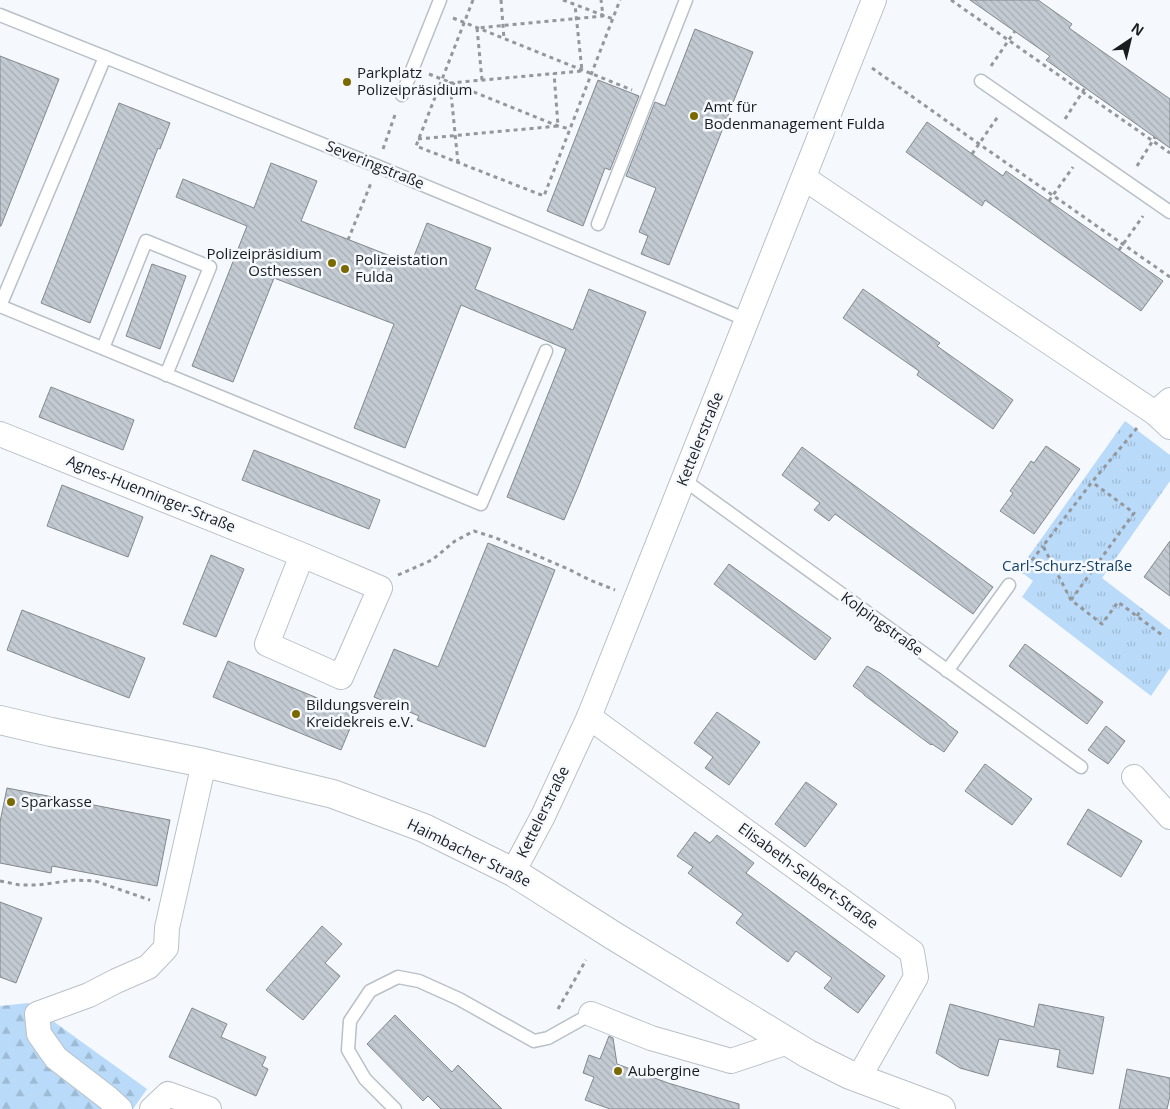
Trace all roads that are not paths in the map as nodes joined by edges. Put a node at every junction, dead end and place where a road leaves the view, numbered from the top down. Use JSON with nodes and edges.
{"nodes":[{"id":1,"x":686,"y":0,"type":"edge"},
{"id":2,"x":873,"y":0,"type":"edge"},
{"id":3,"x":438,"y":6,"type":"edge"},
{"id":4,"x":0,"y":14,"type":"edge"},
{"id":5,"x":105,"y":57,"type":"junction"},
{"id":6,"x":981,"y":81,"type":"road end"},
{"id":7,"x":402,"y":95,"type":"dead end"},
{"id":8,"x":804,"y":178,"type":"junction"},
{"id":9,"x":1170,"y":212,"type":"edge"},
{"id":10,"x":598,"y":224,"type":"dead end"},
{"id":11,"x":747,"y":320,"type":"junction"},
{"id":12,"x":102,"y":348,"type":"junction"},
{"id":13,"x":546,"y":351,"type":"dead end"},
{"id":14,"x":166,"y":375,"type":"junction"},
{"id":15,"x":1158,"y":416,"type":"edge"},
{"id":16,"x":0,"y":434,"type":"edge"},
{"id":17,"x":684,"y":480,"type":"junction"},
{"id":18,"x":302,"y":555,"type":"junction"},
{"id":19,"x":1009,"y":585,"type":"dead end"},
{"id":20,"x":947,"y":671,"type":"junction"},
{"id":21,"x":589,"y":717,"type":"junction"},
{"id":22,"x":0,"y":720,"type":"edge"},
{"id":23,"x":204,"y":763,"type":"junction"},
{"id":24,"x":1080,"y":767,"type":"dead end"},
{"id":25,"x":1134,"y":777,"type":"dead end"},
{"id":26,"x":1170,"y":817,"type":"edge"},
{"id":27,"x":513,"y":872,"type":"junction"},
{"id":28,"x":591,"y":1014,"type":"joint"},
{"id":29,"x":788,"y":1042,"type":"junction"},
{"id":30,"x":858,"y":1079,"type":"junction"},
{"id":31,"x":120,"y":1109,"type":"edge"},
{"id":32,"x":152,"y":1109,"type":"edge"},
{"id":33,"x":208,"y":1109,"type":"edge"},
{"id":34,"x":395,"y":1109,"type":"edge"},
{"id":35,"x":941,"y":1109,"type":"edge"}],
"edges":[{"from":1,"to":10,"type":"lane"},
{"from":2,"to":8,"type":"street","name":"Kettelerstraße"},
{"from":3,"to":7,"type":"lane"},
{"from":4,"to":5,"type":"lane","name":"Severingstraße"},
{"from":5,"to":11,"type":"lane","name":"Severingstraße"},
{"from":5,"to":12,"type":"lane"},
{"from":6,"to":9,"type":"lane"},
{"from":8,"to":11,"type":"street","name":"Kettelerstraße"},
{"from":8,"to":15,"type":"street"},
{"from":11,"to":17,"type":"street","name":"Kettelerstraße"},
{"from":12,"to":14,"type":"lane"},
{"from":12,"to":14,"type":"lane"},
{"from":13,"to":14,"type":"lane"},
{"from":16,"to":18,"type":"street","name":"Agnes-Huenninger-Straße"},
{"from":17,"to":20,"type":"lane","name":"Kolpingstraße"},
{"from":17,"to":21,"type":"street","name":"Kettelerstraße"},
{"from":18,"to":18,"type":"street","name":"Agnes-Huenninger-Straße"},
{"from":19,"to":20,"type":"lane"},
{"from":20,"to":24,"type":"lane","name":"Kolpingstraße"},
{"from":21,"to":27,"type":"street","name":"Kettelerstraße"},
{"from":21,"to":30,"type":"street","name":"Elisabeth-Selbert-Straße"},
{"from":22,"to":23,"type":"main road","name":"Haimbacher Straße"},
{"from":23,"to":27,"type":"main road","name":"Haimbacher Straße"},
{"from":23,"to":31,"type":"street"},
{"from":25,"to":26,"type":"street"},
{"from":27,"to":29,"type":"main road","name":"Haimbacher Straße"},
{"from":28,"to":29,"type":"street"},
{"from":28,"to":34,"type":"lane"},
{"from":29,"to":30,"type":"main road","name":"Haimbacher Straße"},
{"from":30,"to":35,"type":"main road","name":"Haimbacher Straße"},
{"from":32,"to":33,"type":"street"}]}
